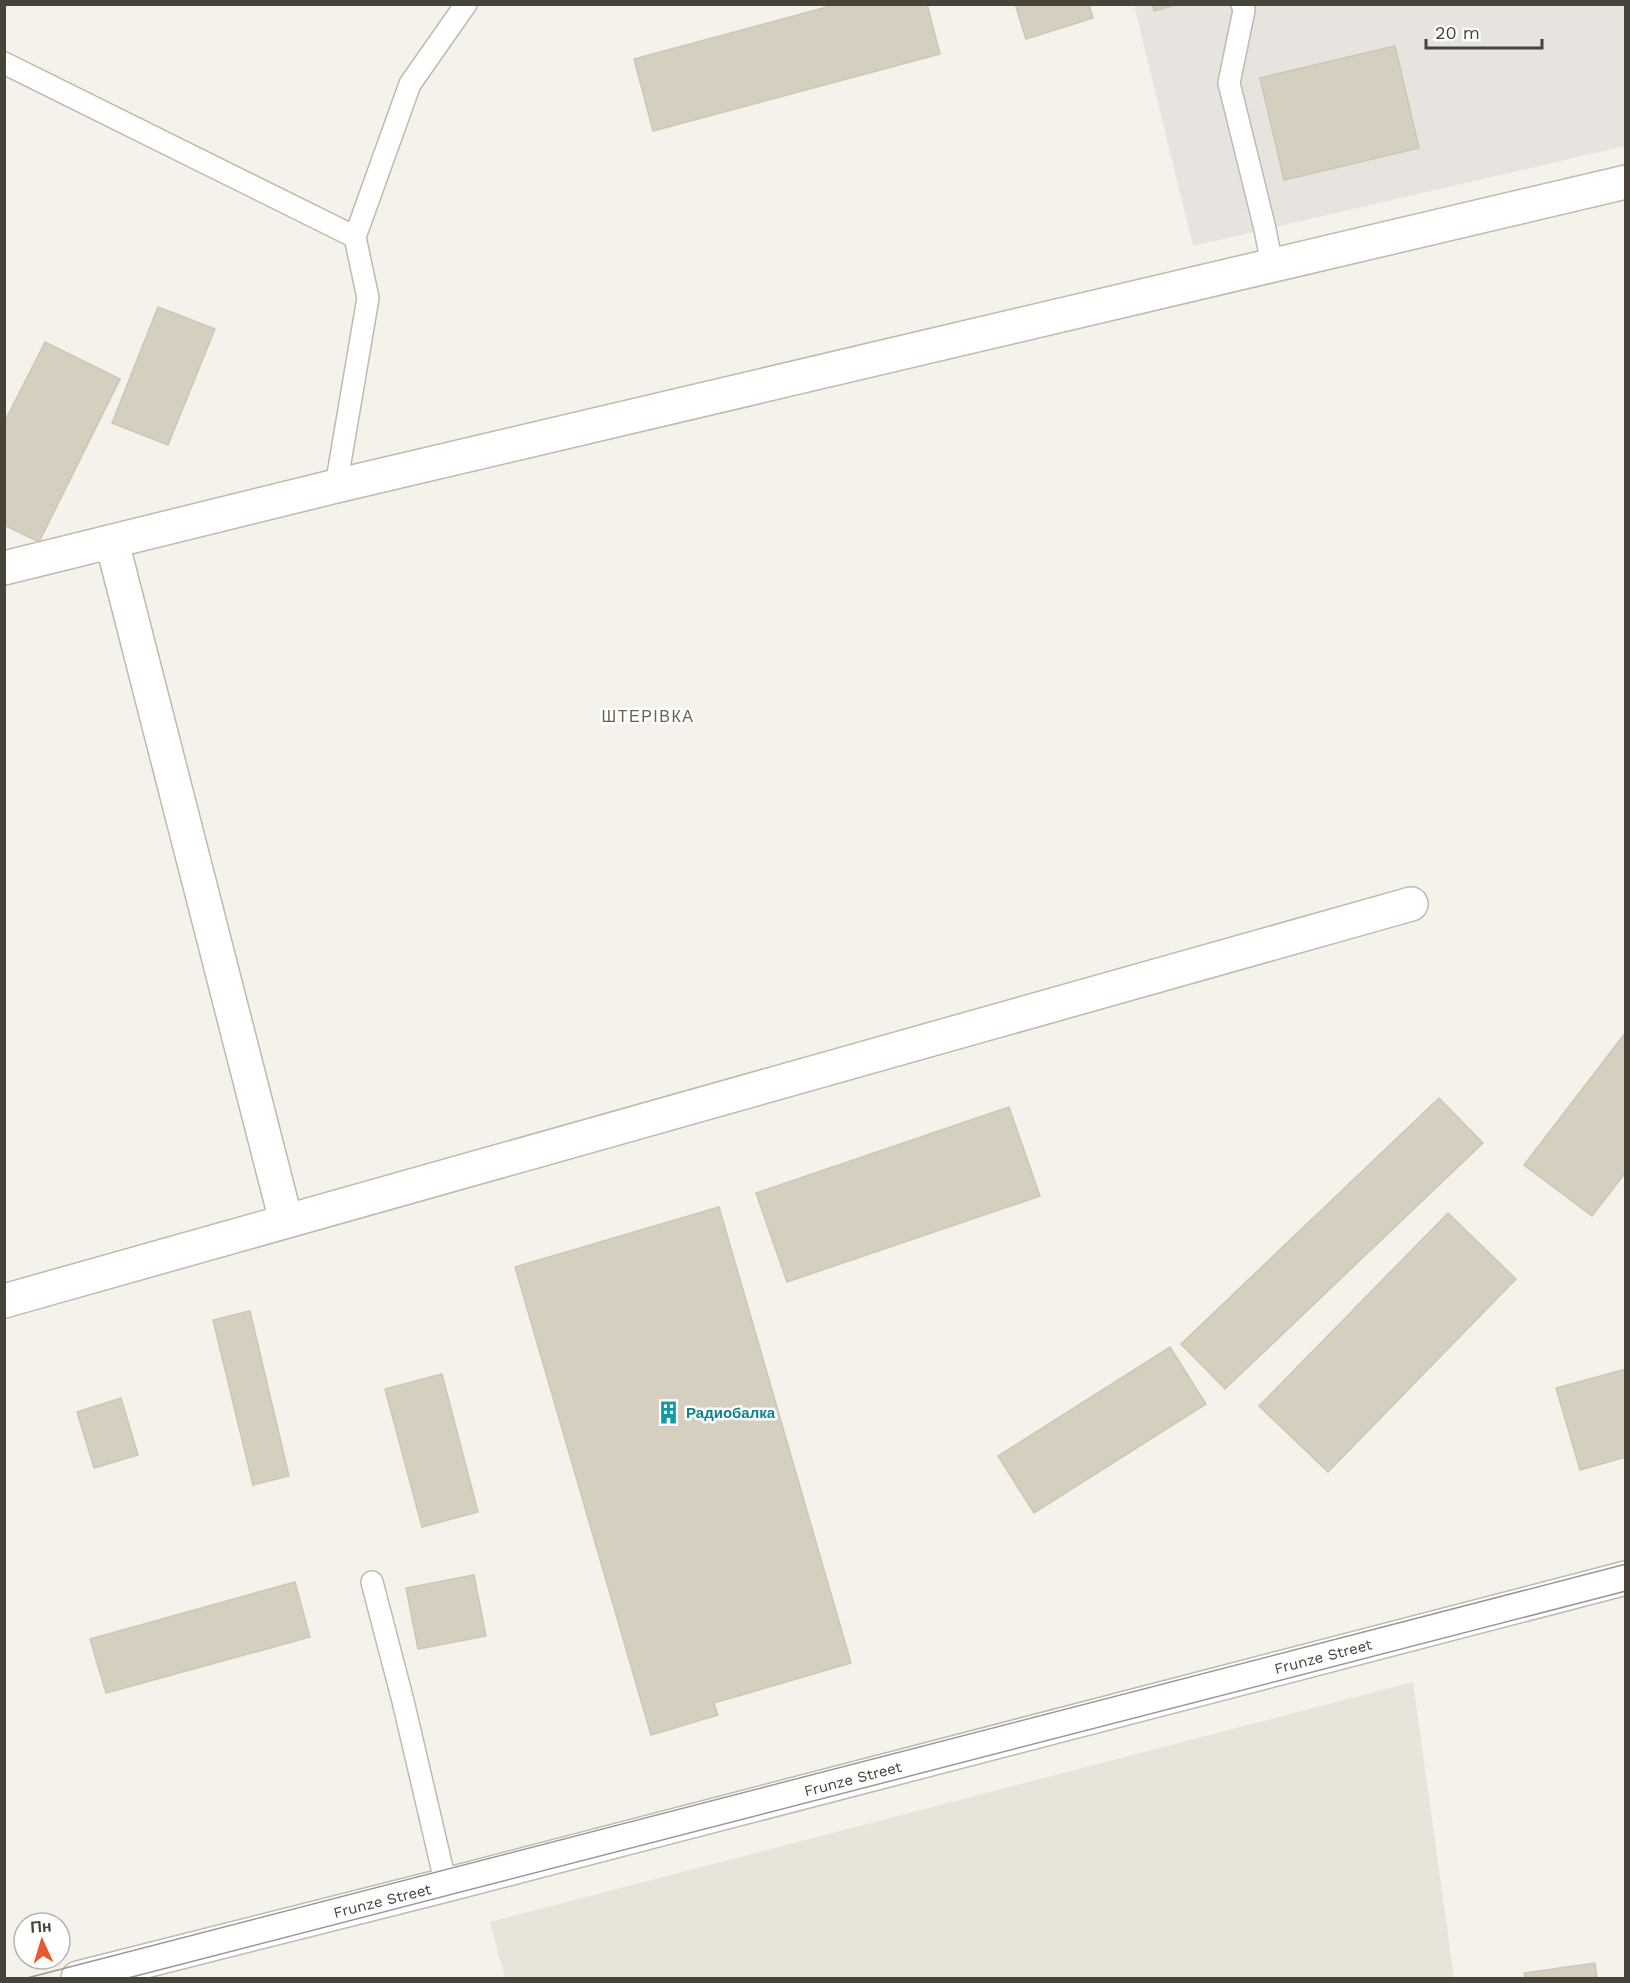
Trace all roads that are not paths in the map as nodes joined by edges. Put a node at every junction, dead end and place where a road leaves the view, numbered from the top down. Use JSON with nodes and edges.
{"nodes":[{"id":1,"x":466,"y":4,"type":"edge"},
{"id":2,"x":1242,"y":4,"type":"edge"},
{"id":3,"x":4,"y":63,"type":"edge"},
{"id":4,"x":1626,"y":182,"type":"edge"},
{"id":5,"x":355,"y":237,"type":"junction"},
{"id":6,"x":1272,"y":265,"type":"junction"},
{"id":7,"x":336,"y":486,"type":"junction"},
{"id":8,"x":112,"y":542,"type":"junction"},
{"id":9,"x":4,"y":568,"type":"edge"},
{"id":10,"x":1411,"y":904,"type":"dead end"},
{"id":11,"x":286,"y":1221,"type":"junction"},
{"id":12,"x":4,"y":1301,"type":"edge"},
{"id":13,"x":1626,"y":1578,"type":"edge"},
{"id":14,"x":372,"y":1582,"type":"dead end"},
{"id":15,"x":446,"y":1885,"type":"junction"},
{"id":16,"x":78,"y":1978,"type":"edge"}],
"edges":[{"from":1,"to":5,"type":"lane"},
{"from":2,"to":6,"type":"lane"},
{"from":3,"to":5,"type":"lane"},
{"from":4,"to":6,"type":"street"},
{"from":5,"to":7,"type":"lane"},
{"from":6,"to":7,"type":"street"},
{"from":7,"to":8,"type":"street"},
{"from":8,"to":9,"type":"street"},
{"from":8,"to":11,"type":"street"},
{"from":10,"to":11,"type":"street"},
{"from":11,"to":12,"type":"street"},
{"from":13,"to":15,"type":"street","name":"Frunze Street"},
{"from":14,"to":15,"type":"lane"},
{"from":15,"to":16,"type":"street","name":"Frunze Street"}]}
